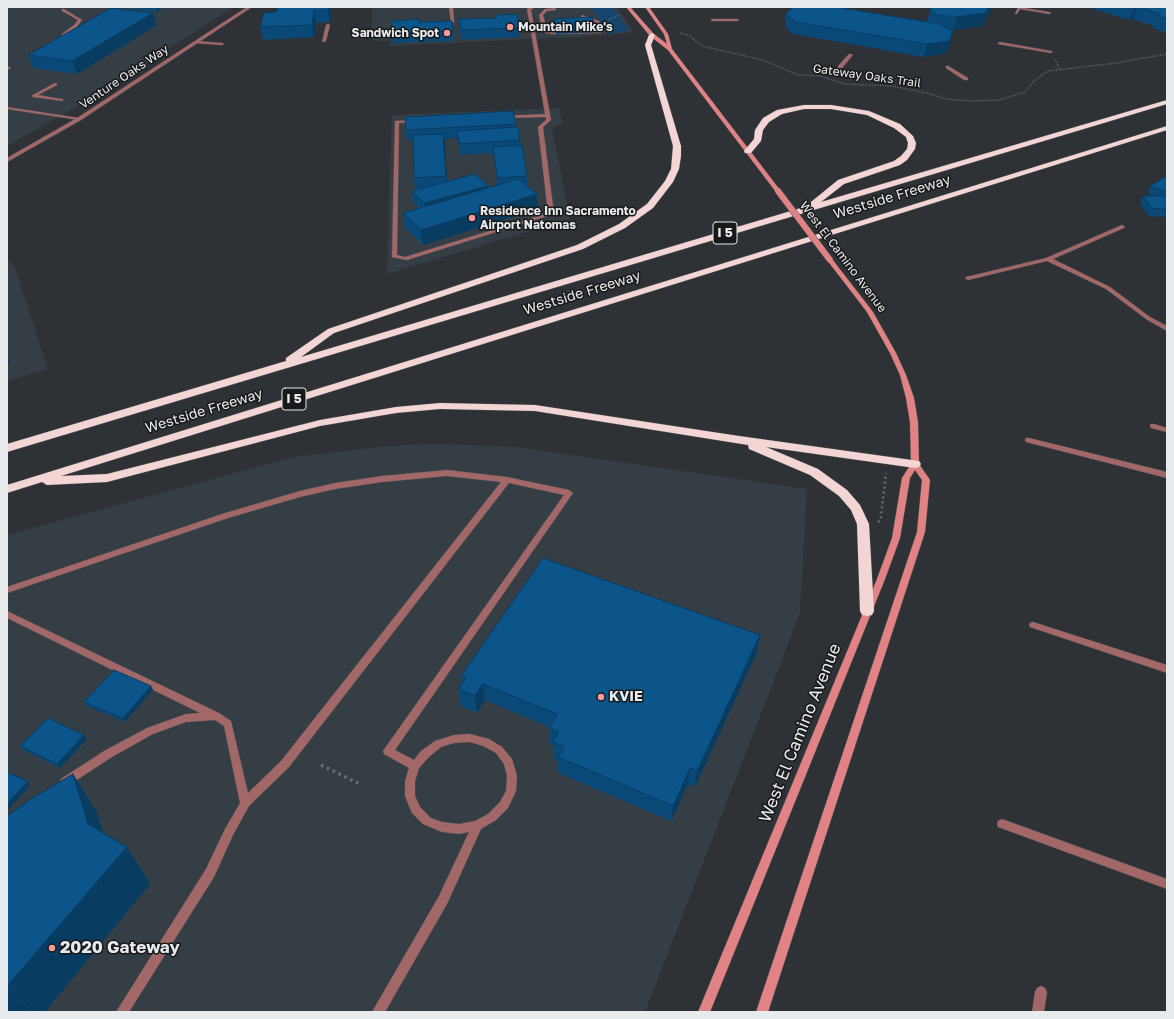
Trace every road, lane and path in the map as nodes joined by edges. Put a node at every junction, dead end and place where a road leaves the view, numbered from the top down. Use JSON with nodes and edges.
{"nodes":[{"id":1,"x":250,"y":7,"type":"edge"},
{"id":2,"x":451,"y":7,"type":"edge"},
{"id":3,"x":533,"y":7,"type":"edge"},
{"id":4,"x":628,"y":7,"type":"edge"},
{"id":5,"x":647,"y":7,"type":"edge"},
{"id":6,"x":555,"y":9,"type":"dead end"},
{"id":7,"x":63,"y":10,"type":"dead end"},
{"id":8,"x":1016,"y":13,"type":"dead end"},
{"id":9,"x":1049,"y":13,"type":"dead end"},
{"id":10,"x":582,"y":16,"type":"edge"},
{"id":11,"x":712,"y":20,"type":"dead end"},
{"id":12,"x":737,"y":20,"type":"dead end"},
{"id":13,"x":453,"y":22,"type":"edge"},
{"id":14,"x":328,"y":25,"type":"edge"},
{"id":15,"x":680,"y":33,"type":"dead end"},
{"id":16,"x":652,"y":35,"type":"junction"},
{"id":17,"x":59,"y":38,"type":"edge"},
{"id":18,"x":324,"y":41,"type":"dead end"},
{"id":19,"x":196,"y":42,"type":"junction"},
{"id":20,"x":1000,"y":43,"type":"dead end"},
{"id":21,"x":222,"y":44,"type":"dead end"},
{"id":22,"x":670,"y":49,"type":"junction"},
{"id":23,"x":1051,"y":52,"type":"dead end"},
{"id":24,"x":1167,"y":54,"type":"edge"},
{"id":25,"x":851,"y":55,"type":"dead end"},
{"id":26,"x":840,"y":67,"type":"dead end"},
{"id":27,"x":948,"y":67,"type":"dead end"},
{"id":28,"x":966,"y":79,"type":"dead end"},
{"id":29,"x":55,"y":84,"type":"dead end"},
{"id":30,"x":61,"y":100,"type":"dead end"},
{"id":31,"x":1167,"y":102,"type":"edge"},
{"id":32,"x":7,"y":108,"type":"edge"},
{"id":33,"x":14,"y":109,"type":"junction"},
{"id":34,"x":7,"y":112,"type":"edge"},
{"id":35,"x":548,"y":115,"type":"junction"},
{"id":36,"x":501,"y":117,"type":"edge"},
{"id":37,"x":80,"y":119,"type":"junction"},
{"id":38,"x":421,"y":121,"type":"edge"},
{"id":39,"x":1167,"y":128,"type":"edge"},
{"id":40,"x":748,"y":151,"type":"junction"},
{"id":41,"x":7,"y":160,"type":"edge"},
{"id":42,"x":810,"y":208,"type":"junction"},
{"id":43,"x":1122,"y":227,"type":"dead end"},
{"id":44,"x":1048,"y":258,"type":"junction"},
{"id":45,"x":968,"y":278,"type":"dead end"},
{"id":46,"x":1167,"y":329,"type":"edge"},
{"id":47,"x":283,"y":366,"type":"junction"},
{"id":48,"x":1154,"y":426,"type":"dead end"},
{"id":49,"x":1167,"y":430,"type":"edge"},
{"id":50,"x":739,"y":440,"type":"junction"},
{"id":51,"x":1029,"y":440,"type":"dead end"},
{"id":52,"x":7,"y":448,"type":"edge"},
{"id":53,"x":915,"y":464,"type":"junction"},
{"id":54,"x":1167,"y":475,"type":"edge"},
{"id":55,"x":507,"y":480,"type":"junction"},
{"id":56,"x":886,"y":480,"type":"dead end"},
{"id":57,"x":29,"y":482,"type":"junction"},
{"id":58,"x":7,"y":489,"type":"edge"},
{"id":59,"x":877,"y":522,"type":"dead end"},
{"id":60,"x":7,"y":590,"type":"edge"},
{"id":61,"x":867,"y":611,"type":"junction"},
{"id":62,"x":7,"y":614,"type":"edge"},
{"id":63,"x":1033,"y":625,"type":"dead end"},
{"id":64,"x":1167,"y":669,"type":"edge"},
{"id":65,"x":216,"y":716,"type":"junction"},
{"id":66,"x":321,"y":765,"type":"dead end"},
{"id":67,"x":415,"y":766,"type":"junction"},
{"id":68,"x":362,"y":785,"type":"dead end"},
{"id":69,"x":59,"y":787,"type":"edge"},
{"id":70,"x":245,"y":803,"type":"junction"},
{"id":71,"x":1002,"y":824,"type":"dead end"},
{"id":72,"x":477,"y":826,"type":"junction"},
{"id":73,"x":1167,"y":884,"type":"edge"},
{"id":74,"x":1041,"y":992,"type":"dead end"},
{"id":75,"x":122,"y":1012,"type":"edge"},
{"id":76,"x":378,"y":1012,"type":"edge"},
{"id":77,"x":704,"y":1012,"type":"edge"},
{"id":78,"x":762,"y":1012,"type":"edge"},
{"id":79,"x":1038,"y":1012,"type":"edge"}],
"edges":[{"from":1,"to":19,"type":"street","name":"Venture Oaks Way"},
{"from":2,"to":13,"type":"street"},
{"from":3,"to":35,"type":"street"},
{"from":4,"to":16,"type":"main road","name":"West El Camino Avenue"},
{"from":5,"to":22,"type":"main road","name":"West El Camino Avenue"},
{"from":6,"to":10,"type":"street"},
{"from":7,"to":17,"type":"street"},
{"from":8,"to":9,"type":"street"},
{"from":11,"to":12,"type":"street"},
{"from":14,"to":18,"type":"street"},
{"from":15,"to":24,"type":"path","name":"Gateway Oaks Trail"},
{"from":16,"to":22,"type":"main road","name":"West El Camino Avenue"},
{"from":16,"to":47,"type":"highway"},
{"from":19,"to":21,"type":"street"},
{"from":19,"to":37,"type":"street","name":"Venture Oaks Way"},
{"from":20,"to":23,"type":"street"},
{"from":22,"to":40,"type":"main road","name":"West El Camino Avenue"},
{"from":25,"to":26,"type":"street"},
{"from":27,"to":28,"type":"street"},
{"from":29,"to":30,"type":"street"},
{"from":31,"to":42,"type":"highway","name":"Westside Freeway","number":"I 5"},
{"from":32,"to":33,"type":"street"},
{"from":33,"to":34,"type":"street"},
{"from":33,"to":37,"type":"street"},
{"from":35,"to":36,"type":"street"},
{"from":35,"to":38,"type":"street"},
{"from":37,"to":41,"type":"street","name":"Venture Oaks Way"},
{"from":39,"to":57,"type":"highway","name":"Westside Freeway","number":"I 5"},
{"from":40,"to":42,"type":"highway"},
{"from":40,"to":53,"type":"main road","name":"West El Camino Avenue","bridge":true},
{"from":42,"to":47,"type":"highway","name":"Westside Freeway","number":"I 5"},
{"from":43,"to":44,"type":"street"},
{"from":44,"to":45,"type":"street"},
{"from":44,"to":46,"type":"street"},
{"from":47,"to":52,"type":"highway","name":"Westside Freeway","number":"I 5"},
{"from":48,"to":49,"type":"street"},
{"from":50,"to":53,"type":"highway"},
{"from":50,"to":57,"type":"highway"},
{"from":50,"to":61,"type":"highway"},
{"from":51,"to":54,"type":"street"},
{"from":53,"to":61,"type":"main road","name":"West El Camino Avenue"},
{"from":53,"to":78,"type":"main road"},
{"from":55,"to":60,"type":"street"},
{"from":55,"to":67,"type":"street"},
{"from":55,"to":70,"type":"street"},
{"from":56,"to":59,"type":"path"},
{"from":57,"to":58,"type":"highway","name":"Westside Freeway","number":"I 5"},
{"from":61,"to":77,"type":"main road","name":"West El Camino Avenue"},
{"from":62,"to":65,"type":"street"},
{"from":63,"to":64,"type":"street"},
{"from":65,"to":69,"type":"street"},
{"from":65,"to":70,"type":"street"},
{"from":66,"to":68,"type":"path"},
{"from":67,"to":72,"type":"street"},
{"from":67,"to":72,"type":"street"},
{"from":70,"to":75,"type":"street"},
{"from":71,"to":73,"type":"street"},
{"from":72,"to":76,"type":"street"},
{"from":74,"to":79,"type":"street"}]}
